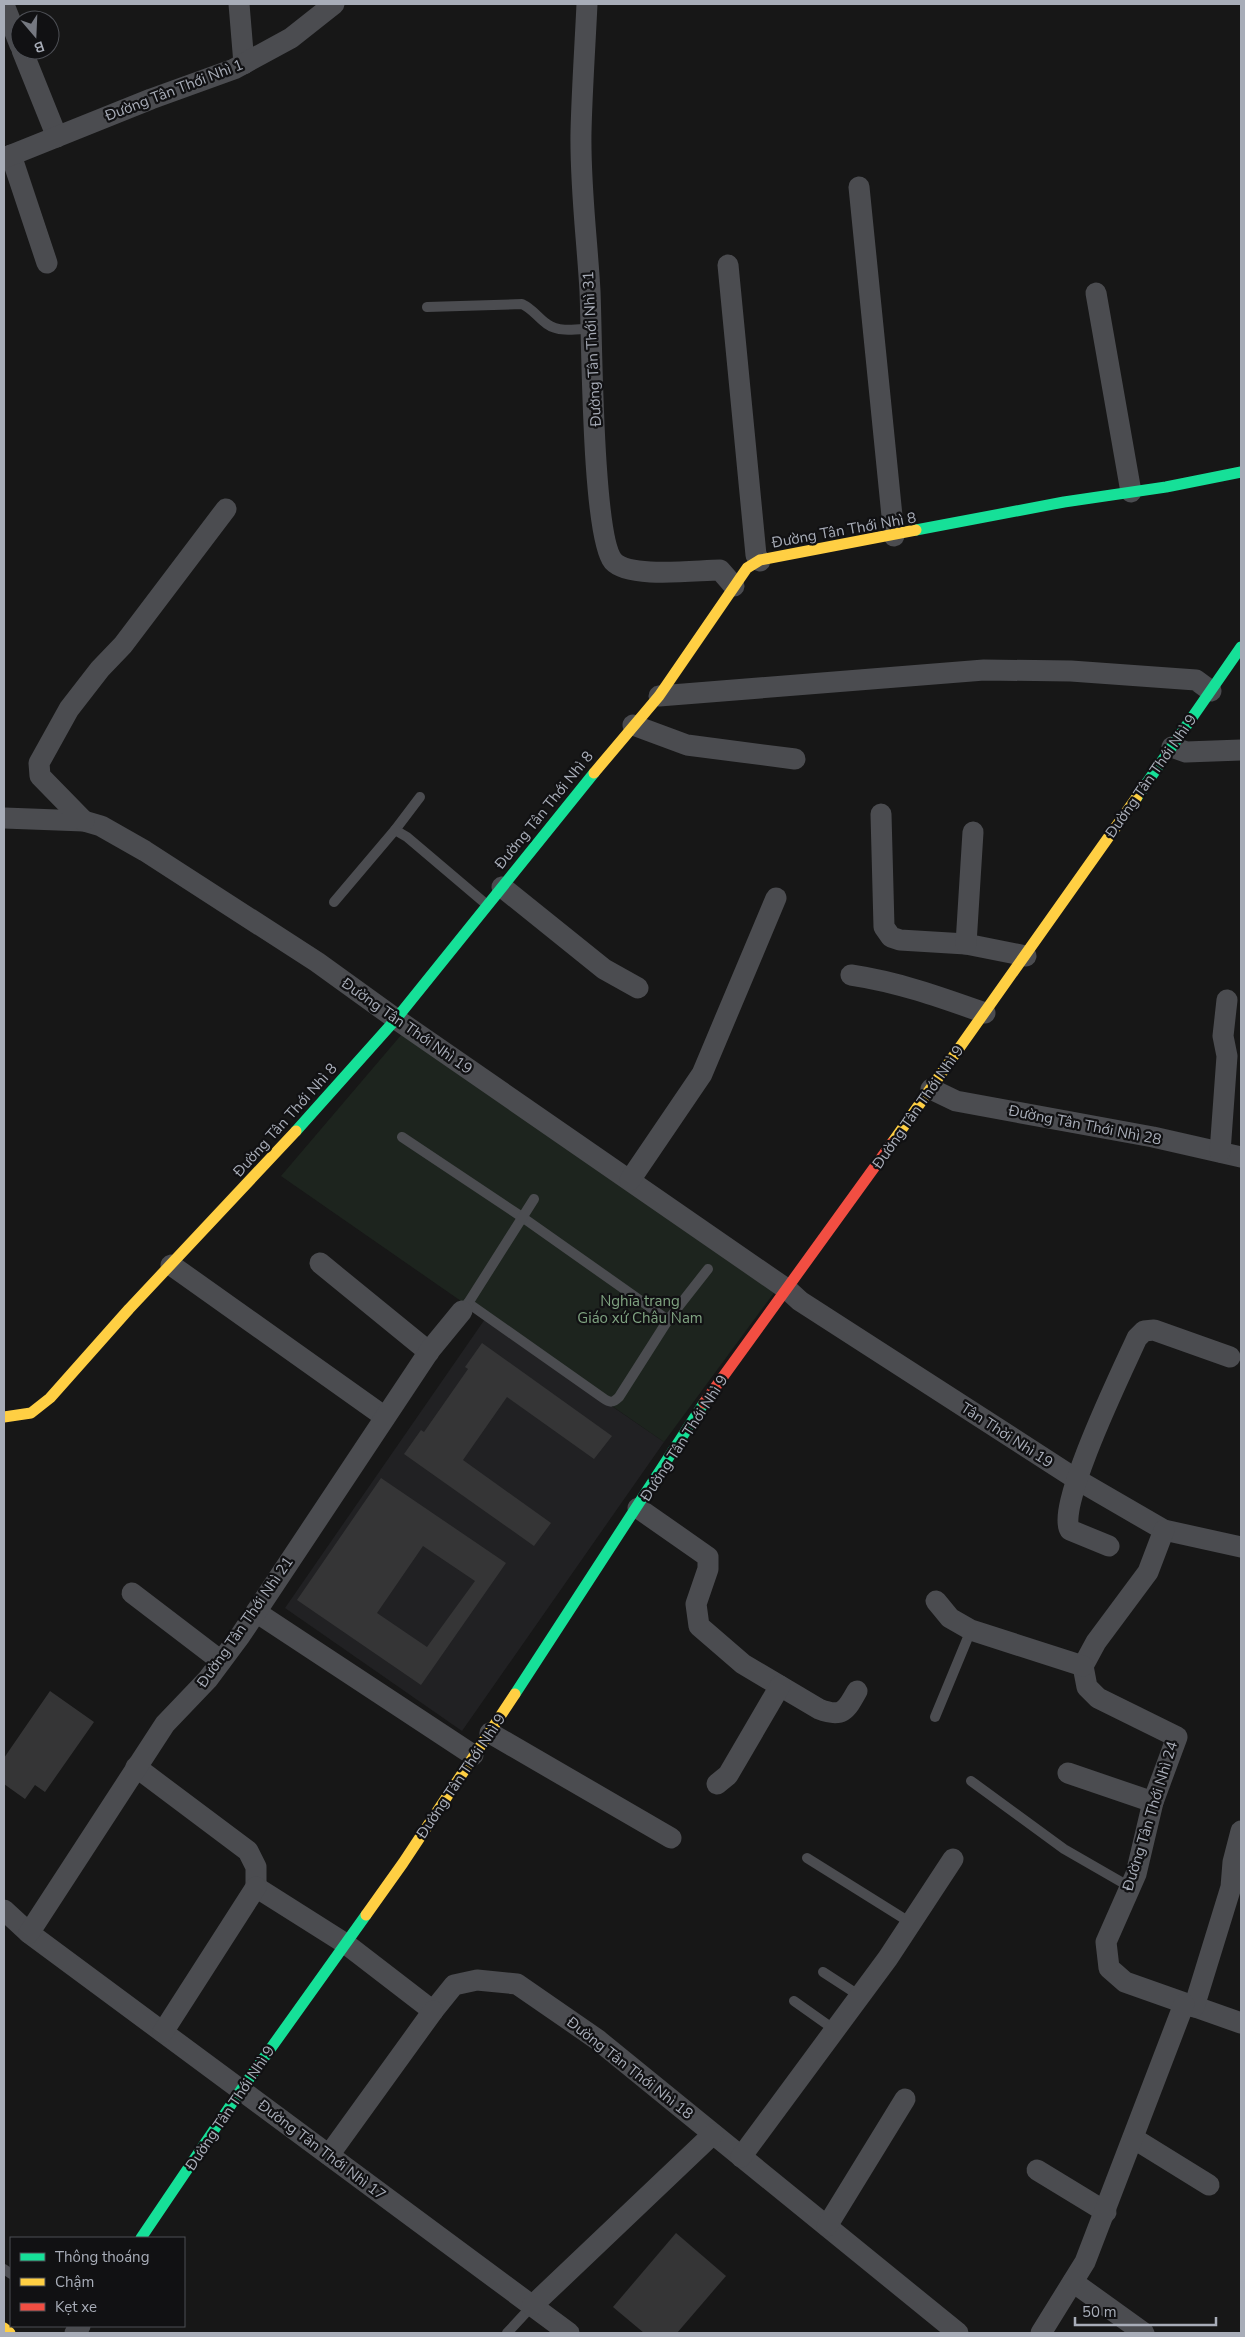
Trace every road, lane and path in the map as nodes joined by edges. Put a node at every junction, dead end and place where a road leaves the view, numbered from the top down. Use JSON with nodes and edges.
{"nodes":[{"id":1,"x":239,"y":4,"type":"edge"},
{"id":2,"x":334,"y":4,"type":"edge"},
{"id":3,"x":587,"y":4,"type":"edge"},
{"id":4,"x":4,"y":5,"type":"edge"},
{"id":5,"x":10,"y":20,"type":"edge"},
{"id":6,"x":26,"y":60,"type":"edge"},
{"id":7,"x":244,"y":64,"type":"junction"},
{"id":8,"x":57,"y":136,"type":"junction"},
{"id":9,"x":7,"y":156,"type":"edge"},
{"id":10,"x":859,"y":188,"type":"dead end"},
{"id":11,"x":47,"y":263,"type":"dead end"},
{"id":12,"x":728,"y":265,"type":"dead end"},
{"id":13,"x":1096,"y":293,"type":"dead end"},
{"id":14,"x":427,"y":308,"type":"dead end"},
{"id":15,"x":592,"y":328,"type":"junction"},
{"id":16,"x":1241,"y":472,"type":"edge"},
{"id":17,"x":1131,"y":492,"type":"junction"},
{"id":18,"x":226,"y":509,"type":"dead end"},
{"id":19,"x":894,"y":536,"type":"junction"},
{"id":20,"x":760,"y":560,"type":"junction"},
{"id":21,"x":734,"y":586,"type":"junction"},
{"id":22,"x":1241,"y":647,"type":"edge"},
{"id":23,"x":1211,"y":691,"type":"junction"},
{"id":24,"x":659,"y":696,"type":"junction"},
{"id":25,"x":633,"y":725,"type":"junction"},
{"id":26,"x":1172,"y":747,"type":"junction"},
{"id":27,"x":1241,"y":750,"type":"edge"},
{"id":28,"x":794,"y":759,"type":"dead end"},
{"id":29,"x":420,"y":797,"type":"dead end"},
{"id":30,"x":882,"y":814,"type":"dead end"},
{"id":31,"x":4,"y":818,"type":"edge"},
{"id":32,"x":84,"y":821,"type":"junction"},
{"id":33,"x":395,"y":830,"type":"junction"},
{"id":34,"x":973,"y":832,"type":"dead end"},
{"id":35,"x":502,"y":887,"type":"junction"},
{"id":36,"x":776,"y":898,"type":"dead end"},
{"id":37,"x":334,"y":902,"type":"dead end"},
{"id":38,"x":487,"y":905,"type":"junction"},
{"id":39,"x":966,"y":944,"type":"junction"},
{"id":40,"x":1026,"y":956,"type":"junction"},
{"id":41,"x":851,"y":975,"type":"dead end"},
{"id":42,"x":638,"y":988,"type":"dead end"},
{"id":43,"x":1227,"y":1000,"type":"dead end"},
{"id":44,"x":985,"y":1013,"type":"junction"},
{"id":45,"x":396,"y":1020,"type":"junction"},
{"id":46,"x":931,"y":1089,"type":"junction"},
{"id":47,"x":402,"y":1137,"type":"dead end"},
{"id":48,"x":1220,"y":1152,"type":"junction"},
{"id":49,"x":1241,"y":1157,"type":"edge"},
{"id":50,"x":630,"y":1180,"type":"junction"},
{"id":51,"x":534,"y":1199,"type":"dead end"},
{"id":52,"x":522,"y":1217,"type":"junction"},
{"id":53,"x":320,"y":1263,"type":"dead end"},
{"id":54,"x":171,"y":1265,"type":"junction"},
{"id":55,"x":708,"y":1269,"type":"dead end"},
{"id":56,"x":788,"y":1290,"type":"junction"},
{"id":57,"x":465,"y":1307,"type":"junction"},
{"id":58,"x":668,"y":1320,"type":"junction"},
{"id":59,"x":429,"y":1352,"type":"junction"},
{"id":60,"x":1230,"y":1357,"type":"dead end"},
{"id":61,"x":4,"y":1417,"type":"edge"},
{"id":62,"x":385,"y":1417,"type":"junction"},
{"id":63,"x":1076,"y":1479,"type":"junction"},
{"id":64,"x":638,"y":1508,"type":"junction"},
{"id":65,"x":1164,"y":1530,"type":"junction"},
{"id":66,"x":1109,"y":1546,"type":"dead end"},
{"id":67,"x":1241,"y":1547,"type":"edge"},
{"id":68,"x":132,"y":1593,"type":"dead end"},
{"id":69,"x":936,"y":1601,"type":"dead end"},
{"id":70,"x":256,"y":1612,"type":"junction"},
{"id":71,"x":971,"y":1630,"type":"junction"},
{"id":72,"x":221,"y":1661,"type":"junction"},
{"id":73,"x":1083,"y":1666,"type":"junction"},
{"id":74,"x":780,"y":1686,"type":"junction"},
{"id":75,"x":857,"y":1691,"type":"dead end"},
{"id":76,"x":935,"y":1717,"type":"dead end"},
{"id":77,"x":490,"y":1733,"type":"junction"},
{"id":78,"x":473,"y":1755,"type":"junction"},
{"id":79,"x":136,"y":1768,"type":"junction"},
{"id":80,"x":1068,"y":1773,"type":"dead end"},
{"id":81,"x":971,"y":1781,"type":"dead end"},
{"id":82,"x":717,"y":1784,"type":"dead end"},
{"id":83,"x":1153,"y":1802,"type":"junction"},
{"id":84,"x":1241,"y":1831,"type":"edge"},
{"id":85,"x":672,"y":1838,"type":"dead end"},
{"id":86,"x":807,"y":1858,"type":"dead end"},
{"id":87,"x":953,"y":1859,"type":"dead end"},
{"id":88,"x":256,"y":1886,"type":"junction"},
{"id":89,"x":1130,"y":1886,"type":"junction"},
{"id":90,"x":4,"y":1910,"type":"edge"},
{"id":91,"x":911,"y":1923,"type":"junction"},
{"id":92,"x":29,"y":1933,"type":"junction"},
{"id":93,"x":346,"y":1944,"type":"junction"},
{"id":94,"x":823,"y":1972,"type":"dead end"},
{"id":95,"x":860,"y":1996,"type":"junction"},
{"id":96,"x":794,"y":2001,"type":"dead end"},
{"id":97,"x":1189,"y":2006,"type":"junction"},
{"id":98,"x":433,"y":2011,"type":"junction"},
{"id":99,"x":1241,"y":2023,"type":"edge"},
{"id":100,"x":835,"y":2030,"type":"junction"},
{"id":101,"x":163,"y":2032,"type":"junction"},
{"id":102,"x":241,"y":2090,"type":"junction"},
{"id":103,"x":905,"y":2099,"type":"dead end"},
{"id":104,"x":713,"y":2134,"type":"junction"},
{"id":105,"x":1133,"y":2138,"type":"junction"},
{"id":106,"x":329,"y":2155,"type":"junction"},
{"id":107,"x":741,"y":2157,"type":"junction"},
{"id":108,"x":1037,"y":2170,"type":"dead end"},
{"id":109,"x":1209,"y":2185,"type":"dead end"},
{"id":110,"x":1106,"y":2212,"type":"junction"},
{"id":111,"x":828,"y":2226,"type":"junction"},
{"id":112,"x":142,"y":2237,"type":"edge"},
{"id":113,"x":1073,"y":2282,"type":"junction"},
{"id":114,"x":532,"y":2306,"type":"junction"},
{"id":115,"x":4,"y":2328,"type":"edge"},
{"id":116,"x":10,"y":2333,"type":"edge"},
{"id":117,"x":507,"y":2333,"type":"edge"},
{"id":118,"x":569,"y":2333,"type":"edge"},
{"id":119,"x":958,"y":2333,"type":"edge"},
{"id":120,"x":1041,"y":2333,"type":"edge"},
{"id":121,"x":1144,"y":2333,"type":"edge"}],
"edges":[{"from":1,"to":7,"type":"street"},
{"from":2,"to":7,"type":"street","name":"Đường Tân Thới Nhì 1"},
{"from":3,"to":15,"type":"street","name":"Đường Tân Thới Nhì 31"},
{"from":4,"to":5,"type":"street"},
{"from":6,"to":8,"type":"street"},
{"from":7,"to":8,"type":"street","name":"Đường Tân Thới Nhì 1"},
{"from":8,"to":9,"type":"street","name":"Đường Tân Thới Nhì 1"},
{"from":9,"to":11,"type":"street"},
{"from":10,"to":19,"type":"street"},
{"from":12,"to":20,"type":"street"},
{"from":13,"to":17,"type":"street"},
{"from":14,"to":15,"type":"lane"},
{"from":15,"to":21,"type":"street","name":"Đường Tân Thới Nhì 31"},
{"from":16,"to":17,"type":"main road","name":"Đường Tân Thới Nhì 8"},
{"from":17,"to":19,"type":"main road","name":"Đường Tân Thới Nhì 8"},
{"from":18,"to":32,"type":"street"},
{"from":19,"to":20,"type":"main road","name":"Đường Tân Thới Nhì 8"},
{"from":20,"to":21,"type":"main road","name":"Đường Tân Thới Nhì 8"},
{"from":21,"to":24,"type":"main road","name":"Đường Tân Thới Nhì 8"},
{"from":22,"to":23,"type":"main road","name":"Đường Tân Thới Nhì 9"},
{"from":23,"to":24,"type":"street"},
{"from":23,"to":26,"type":"main road","name":"Đường Tân Thới Nhì 9"},
{"from":24,"to":25,"type":"main road","name":"Đường Tân Thới Nhì 8"},
{"from":25,"to":28,"type":"street"},
{"from":25,"to":35,"type":"main road","name":"Đường Tân Thới Nhì 8"},
{"from":26,"to":27,"type":"street"},
{"from":26,"to":40,"type":"main road","name":"Đường Tân Thới Nhì 9"},
{"from":29,"to":33,"type":"lane"},
{"from":30,"to":39,"type":"street"},
{"from":31,"to":32,"type":"street","name":"Đường Tân Thới Nhì 19"},
{"from":32,"to":45,"type":"street","name":"Đường Tân Thới Nhì 19"},
{"from":33,"to":37,"type":"lane"},
{"from":33,"to":38,"type":"lane"},
{"from":34,"to":39,"type":"street"},
{"from":35,"to":38,"type":"main road","name":"Đường Tân Thới Nhì 8"},
{"from":35,"to":42,"type":"street"},
{"from":36,"to":50,"type":"street"},
{"from":38,"to":45,"type":"main road","name":"Đường Tân Thới Nhì 8"},
{"from":39,"to":40,"type":"street"},
{"from":40,"to":44,"type":"main road","name":"Đường Tân Thới Nhì 9"},
{"from":41,"to":44,"type":"street"},
{"from":43,"to":48,"type":"street"},
{"from":44,"to":46,"type":"main road","name":"Đường Tân Thới Nhì 9"},
{"from":45,"to":50,"type":"street","name":"Đường Tân Thới Nhì 19"},
{"from":45,"to":54,"type":"main road","name":"Đường Tân Thới Nhì 8"},
{"from":46,"to":48,"type":"street","name":"Đường Tân Thới Nhì 28"},
{"from":46,"to":56,"type":"main road","name":"Đường Tân Thới Nhì 9"},
{"from":47,"to":52,"type":"lane"},
{"from":48,"to":49,"type":"street","name":"Đường Tân Thới Nhì 28"},
{"from":50,"to":56,"type":"street","name":"Đường Tân Thới Nhì 19"},
{"from":51,"to":52,"type":"lane"},
{"from":52,"to":57,"type":"lane"},
{"from":52,"to":58,"type":"lane"},
{"from":53,"to":59,"type":"street"},
{"from":54,"to":61,"type":"main road","name":"Đường Tân Thới Nhì 8"},
{"from":54,"to":62,"type":"street"},
{"from":55,"to":58,"type":"lane"},
{"from":56,"to":63,"type":"street","name":"Tân Thời Nhì 19"},
{"from":56,"to":64,"type":"main road","name":"Đường Tân Thới Nhì 9"},
{"from":57,"to":58,"type":"lane"},
{"from":57,"to":59,"type":"street","name":"Đường Tân Thới Nhì 21"},
{"from":59,"to":62,"type":"street","name":"Đường Tân Thới Nhì 21"},
{"from":60,"to":63,"type":"street"},
{"from":62,"to":70,"type":"street","name":"Đường Tân Thới Nhì 21"},
{"from":63,"to":65,"type":"street","name":"Tân Thời Nhì 19"},
{"from":63,"to":66,"type":"street"},
{"from":64,"to":74,"type":"street"},
{"from":64,"to":77,"type":"main road","name":"Đường Tân Thới Nhì 9"},
{"from":65,"to":67,"type":"street","name":"Tân Thời Nhì 19"},
{"from":65,"to":73,"type":"street"},
{"from":68,"to":72,"type":"street"},
{"from":69,"to":71,"type":"street"},
{"from":70,"to":72,"type":"street","name":"Đường Tân Thới Nhì 21"},
{"from":70,"to":78,"type":"street"},
{"from":71,"to":73,"type":"street"},
{"from":71,"to":76,"type":"lane"},
{"from":72,"to":79,"type":"street","name":"Đường Tân Thới Nhì 21"},
{"from":73,"to":83,"type":"street","name":"Đường Tân Thới Nhì 24"},
{"from":74,"to":75,"type":"street"},
{"from":74,"to":82,"type":"street"},
{"from":77,"to":78,"type":"main road","name":"Đường Tân Thới Nhì 9"},
{"from":77,"to":85,"type":"street"},
{"from":78,"to":93,"type":"main road","name":"Đường Tân Thới Nhì 9"},
{"from":79,"to":88,"type":"street"},
{"from":79,"to":92,"type":"street","name":"Đường Tân Thới Nhì 21"},
{"from":80,"to":83,"type":"street"},
{"from":81,"to":89,"type":"lane"},
{"from":83,"to":89,"type":"street","name":"Đường Tân Thới Nhì 24"},
{"from":84,"to":97,"type":"street"},
{"from":86,"to":91,"type":"lane"},
{"from":87,"to":91,"type":"street"},
{"from":88,"to":93,"type":"street"},
{"from":88,"to":101,"type":"street"},
{"from":89,"to":97,"type":"street","name":"Đường Tân Thới Nhì 24"},
{"from":90,"to":92,"type":"street","name":"Đường Tân Thới Nhì 17"},
{"from":91,"to":95,"type":"street"},
{"from":92,"to":101,"type":"street","name":"Đường Tân Thới Nhì 17"},
{"from":93,"to":98,"type":"street"},
{"from":93,"to":102,"type":"main road","name":"Đường Tân Thới Nhì 9"},
{"from":94,"to":95,"type":"lane"},
{"from":95,"to":100,"type":"street"},
{"from":96,"to":100,"type":"lane"},
{"from":97,"to":99,"type":"street","name":"Đường Tân Thới Nhì 24"},
{"from":97,"to":105,"type":"street"},
{"from":98,"to":104,"type":"street","name":"Đường Tân Thới Nhì 18"},
{"from":98,"to":106,"type":"street","name":"Đường Tân Thới Nhì 18"},
{"from":100,"to":107,"type":"street"},
{"from":101,"to":102,"type":"street","name":"Đường Tân Thới Nhì 17"},
{"from":102,"to":106,"type":"street","name":"Đường Tân Thới Nhì 17"},
{"from":102,"to":112,"type":"main road","name":"Đường Tân Thới Nhì 9"},
{"from":103,"to":111,"type":"street"},
{"from":104,"to":107,"type":"street","name":"Đường Tân Thới Nhì 18"},
{"from":104,"to":114,"type":"street"},
{"from":105,"to":109,"type":"street"},
{"from":105,"to":110,"type":"street"},
{"from":106,"to":114,"type":"street","name":"Đường Tân Thới Nhì 17"},
{"from":107,"to":111,"type":"street","name":"Đường Tân Thới Nhì 18"},
{"from":108,"to":110,"type":"street"},
{"from":110,"to":113,"type":"street"},
{"from":111,"to":119,"type":"street","name":"Đường Tân Thới Nhì 18"},
{"from":113,"to":120,"type":"street"},
{"from":113,"to":121,"type":"street"},
{"from":114,"to":117,"type":"lane"},
{"from":114,"to":118,"type":"street","name":"Đường Tân Thới Nhì 17"},
{"from":115,"to":116,"type":"main road"}]}
